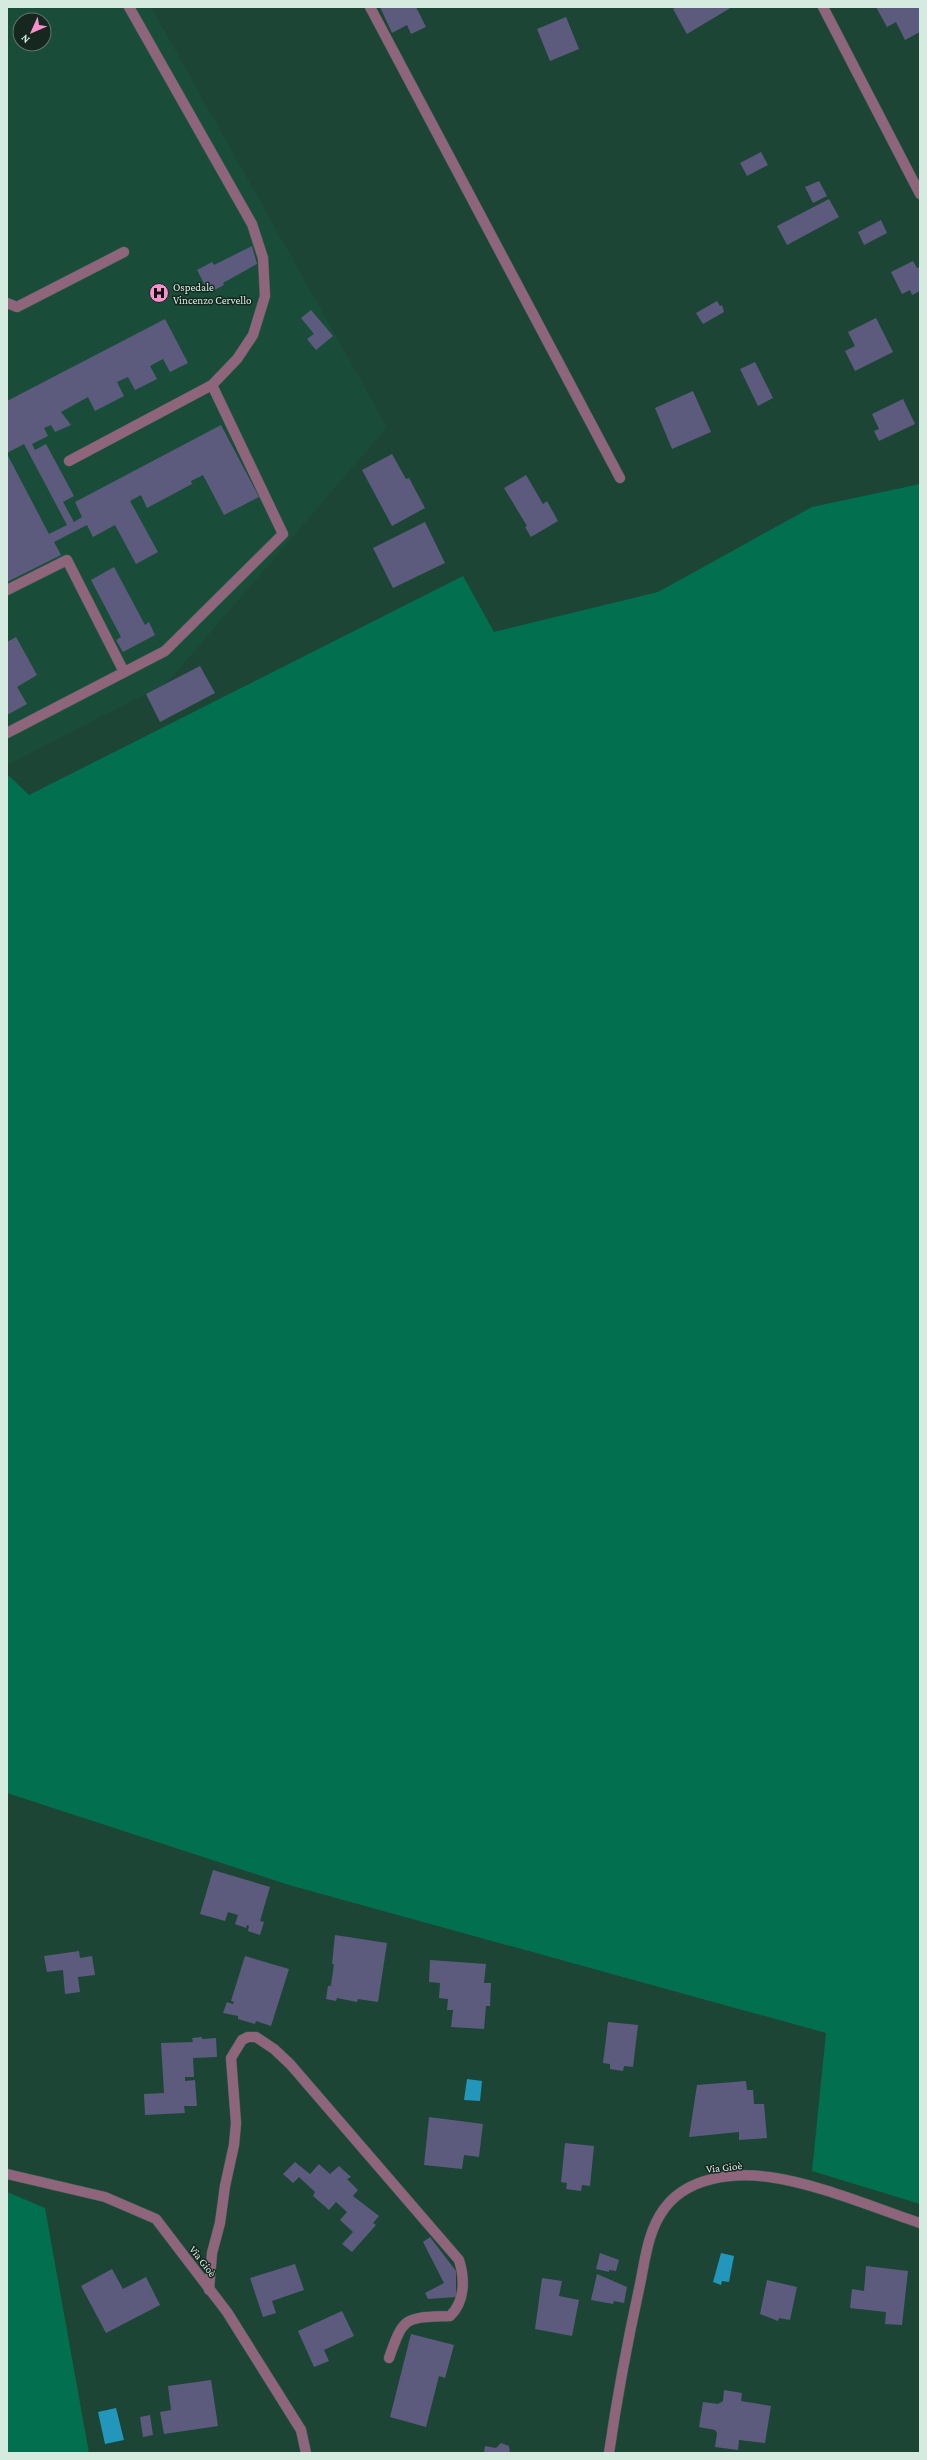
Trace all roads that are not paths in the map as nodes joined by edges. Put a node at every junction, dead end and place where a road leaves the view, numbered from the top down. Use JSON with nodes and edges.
{"nodes":[{"id":1,"x":129,"y":7,"type":"edge"},
{"id":2,"x":370,"y":7,"type":"edge"},
{"id":3,"x":823,"y":7,"type":"edge"},
{"id":4,"x":920,"y":194,"type":"edge"},
{"id":5,"x":124,"y":252,"type":"dead end"},
{"id":6,"x":7,"y":303,"type":"edge"},
{"id":7,"x":212,"y":385,"type":"junction"},
{"id":8,"x":69,"y":461,"type":"dead end"},
{"id":9,"x":620,"y":478,"type":"dead end"},
{"id":10,"x":7,"y":590,"type":"edge"},
{"id":11,"x":124,"y":672,"type":"junction"},
{"id":12,"x":7,"y":732,"type":"edge"},
{"id":13,"x":7,"y":2174,"type":"edge"},
{"id":14,"x":920,"y":2223,"type":"edge"},
{"id":15,"x":210,"y":2290,"type":"junction"},
{"id":16,"x":389,"y":2358,"type":"dead end"},
{"id":17,"x":306,"y":2453,"type":"edge"},
{"id":18,"x":609,"y":2453,"type":"edge"}],
"edges":[{"from":1,"to":7,"type":"street"},
{"from":2,"to":9,"type":"street"},
{"from":3,"to":4,"type":"street"},
{"from":5,"to":6,"type":"street"},
{"from":7,"to":8,"type":"street"},
{"from":7,"to":11,"type":"street"},
{"from":10,"to":11,"type":"street"},
{"from":11,"to":12,"type":"street"},
{"from":13,"to":15,"type":"street","name":"Via Gioè"},
{"from":14,"to":18,"type":"street","name":"Via Gioè"},
{"from":15,"to":16,"type":"street"},
{"from":15,"to":17,"type":"street","name":"Via Gioè"}]}
